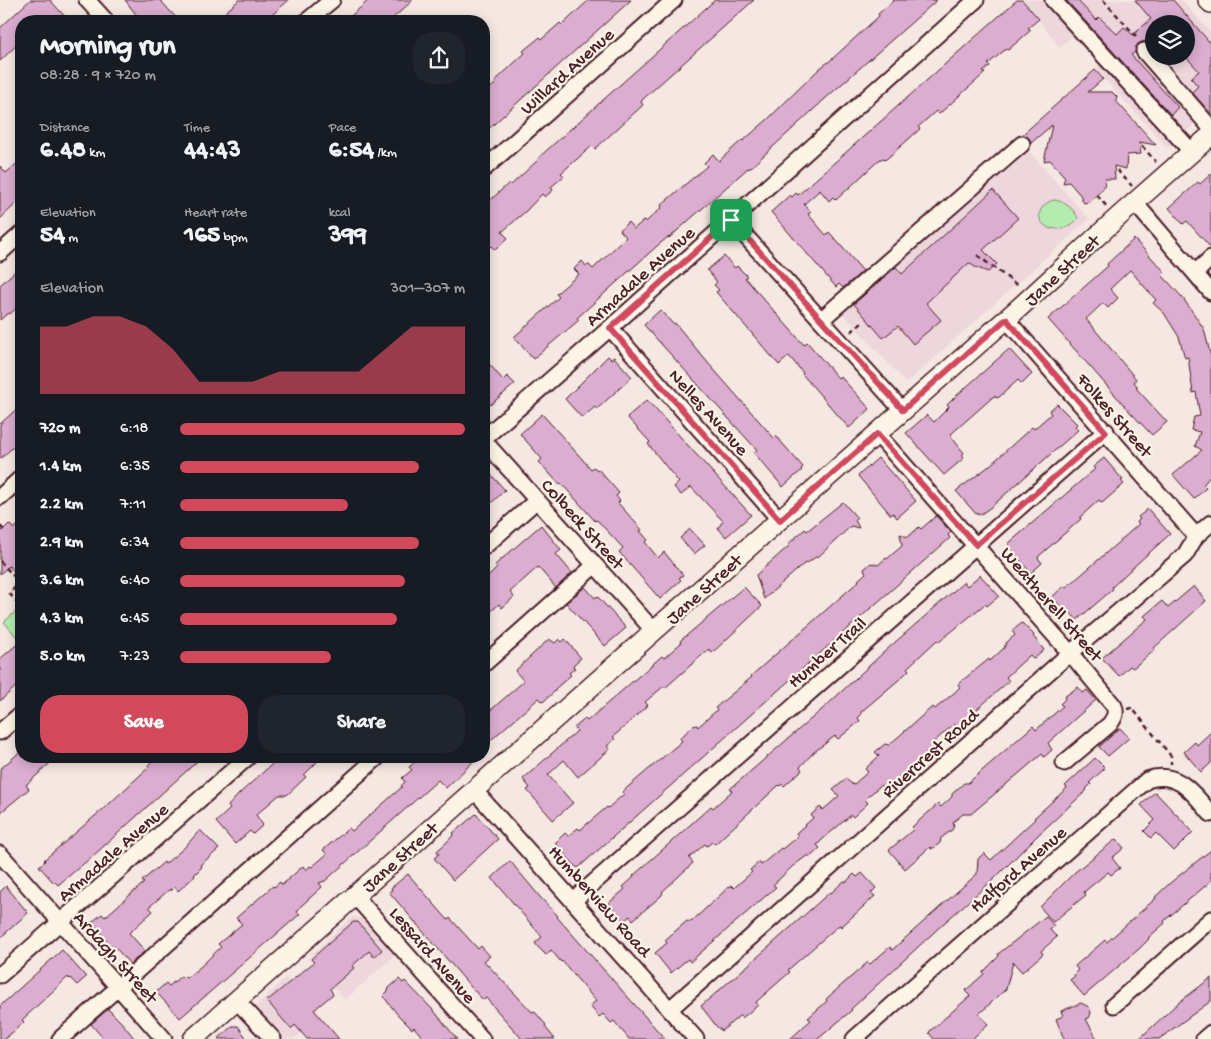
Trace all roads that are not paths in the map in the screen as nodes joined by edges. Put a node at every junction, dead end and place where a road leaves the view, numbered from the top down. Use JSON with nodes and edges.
{"nodes":[{"id":1,"x":87,"y":0,"type":"edge"},
{"id":2,"x":332,"y":0,"type":"edge"},
{"id":3,"x":674,"y":0,"type":"edge"},
{"id":4,"x":976,"y":0,"type":"edge"},
{"id":5,"x":1053,"y":0,"type":"edge"},
{"id":6,"x":1208,"y":0,"type":"edge"},
{"id":7,"x":1211,"y":3,"type":"edge"},
{"id":8,"x":101,"y":15,"type":"edge"},
{"id":9,"x":319,"y":15,"type":"edge"},
{"id":10,"x":1144,"y":51,"type":"dead end"},
{"id":11,"x":1211,"y":128,"type":"edge"},
{"id":12,"x":1211,"y":135,"type":"edge"},
{"id":13,"x":1022,"y":144,"type":"dead end"},
{"id":14,"x":1192,"y":152,"type":"junction"},
{"id":15,"x":490,"y":164,"type":"edge"},
{"id":16,"x":1138,"y":200,"type":"junction"},
{"id":17,"x":731,"y":220,"type":"junction"},
{"id":18,"x":15,"y":239,"type":"edge"},
{"id":19,"x":0,"y":253,"type":"edge"},
{"id":20,"x":1211,"y":258,"type":"edge"},
{"id":21,"x":1195,"y":273,"type":"junction"},
{"id":22,"x":1211,"y":292,"type":"edge"},
{"id":23,"x":822,"y":319,"type":"junction"},
{"id":24,"x":1006,"y":319,"type":"junction"},
{"id":25,"x":610,"y":328,"type":"junction"},
{"id":26,"x":903,"y":410,"type":"junction"},
{"id":27,"x":1106,"y":432,"type":"junction"},
{"id":28,"x":490,"y":434,"type":"edge"},
{"id":29,"x":877,"y":434,"type":"junction"},
{"id":30,"x":490,"y":446,"type":"edge"},
{"id":31,"x":15,"y":483,"type":"edge"},
{"id":32,"x":0,"y":497,"type":"edge"},
{"id":33,"x":537,"y":500,"type":"junction"},
{"id":34,"x":780,"y":520,"type":"junction"},
{"id":35,"x":1211,"y":523,"type":"edge"},
{"id":36,"x":1196,"y":536,"type":"junction"},
{"id":37,"x":490,"y":542,"type":"edge"},
{"id":38,"x":976,"y":545,"type":"junction"},
{"id":39,"x":595,"y":565,"type":"junction"},
{"id":40,"x":654,"y":631,"type":"junction"},
{"id":41,"x":1071,"y":654,"type":"junction"},
{"id":42,"x":490,"y":659,"type":"edge"},
{"id":43,"x":15,"y":719,"type":"edge"},
{"id":44,"x":0,"y":732,"type":"edge"},
{"id":45,"x":241,"y":763,"type":"edge"},
{"id":46,"x":371,"y":763,"type":"edge"},
{"id":47,"x":1064,"y":764,"type":"dead end"},
{"id":48,"x":474,"y":790,"type":"junction"},
{"id":49,"x":1210,"y":810,"type":"edge"},
{"id":50,"x":0,"y":854,"type":"edge"},
{"id":51,"x":355,"y":896,"type":"junction"},
{"id":52,"x":574,"y":900,"type":"junction"},
{"id":53,"x":1211,"y":919,"type":"edge"},
{"id":54,"x":61,"y":922,"type":"junction"},
{"id":55,"x":0,"y":975,"type":"edge"},
{"id":56,"x":119,"y":987,"type":"junction"},
{"id":57,"x":236,"y":1000,"type":"junction"},
{"id":58,"x":1114,"y":1005,"type":"dead end"},
{"id":59,"x":670,"y":1009,"type":"junction"},
{"id":60,"x":1211,"y":1033,"type":"edge"},
{"id":61,"x":60,"y":1039,"type":"edge"},
{"id":62,"x":164,"y":1039,"type":"edge"},
{"id":63,"x":193,"y":1039,"type":"edge"},
{"id":64,"x":273,"y":1039,"type":"edge"},
{"id":65,"x":482,"y":1039,"type":"edge"},
{"id":66,"x":696,"y":1039,"type":"edge"},
{"id":67,"x":854,"y":1039,"type":"edge"},
{"id":68,"x":1204,"y":1039,"type":"edge"}],
"edges":[{"from":1,"to":8,"type":"street"},
{"from":2,"to":9,"type":"street"},
{"from":3,"to":15,"type":"street","name":"Willard Avenue"},
{"from":4,"to":17,"type":"street","name":"Armadale Avenue"},
{"from":5,"to":14,"type":"street"},
{"from":6,"to":7,"type":"main road"},
{"from":10,"to":11,"type":"street"},
{"from":12,"to":14,"type":"main road","name":"Jane Street"},
{"from":13,"to":23,"type":"street"},
{"from":14,"to":16,"type":"main road","name":"Jane Street"},
{"from":16,"to":21,"type":"street"},
{"from":16,"to":24,"type":"main road","name":"Jane Street"},
{"from":17,"to":23,"type":"street"},
{"from":17,"to":25,"type":"street","name":"Armadale Avenue"},
{"from":18,"to":19,"type":"street"},
{"from":20,"to":21,"type":"street"},
{"from":21,"to":22,"type":"street"},
{"from":23,"to":26,"type":"street"},
{"from":24,"to":26,"type":"main road","name":"Jane Street"},
{"from":24,"to":27,"type":"street","name":"Folkes Street"},
{"from":25,"to":28,"type":"street","name":"Armadale Avenue"},
{"from":25,"to":34,"type":"street","name":"Nelles Avenue"},
{"from":26,"to":29,"type":"main road","name":"Jane Street"},
{"from":27,"to":36,"type":"street","name":"Folkes Street"},
{"from":27,"to":38,"type":"street","name":"Humber Trail"},
{"from":29,"to":34,"type":"main road","name":"Jane Street"},
{"from":29,"to":38,"type":"street","name":"Weatherell Street"},
{"from":30,"to":33,"type":"street","name":"Colbeck Street"},
{"from":31,"to":32,"type":"street"},
{"from":33,"to":37,"type":"street"},
{"from":33,"to":39,"type":"street","name":"Colbeck Street"},
{"from":34,"to":40,"type":"main road","name":"Jane Street"},
{"from":35,"to":36,"type":"street","name":"Rivercrest Road"},
{"from":36,"to":41,"type":"street","name":"Rivercrest Road"},
{"from":38,"to":41,"type":"street","name":"Weatherell Street"},
{"from":38,"to":52,"type":"street","name":"Humber Trail"},
{"from":39,"to":40,"type":"street","name":"Colbeck Street"},
{"from":39,"to":42,"type":"street"},
{"from":40,"to":48,"type":"main road","name":"Jane Street"},
{"from":41,"to":47,"type":"street","name":"Weatherell Street"},
{"from":41,"to":59,"type":"street","name":"Rivercrest Road"},
{"from":43,"to":44,"type":"street"},
{"from":45,"to":54,"type":"street","name":"Armadale Avenue"},
{"from":46,"to":56,"type":"street"},
{"from":48,"to":51,"type":"main road","name":"Jane Street"},
{"from":48,"to":52,"type":"street","name":"Humberview Road"},
{"from":49,"to":67,"type":"street","name":"Halford Avenue"},
{"from":50,"to":54,"type":"street","name":"Ardagh Street"},
{"from":51,"to":57,"type":"main road","name":"Jane Street"},
{"from":51,"to":65,"type":"street","name":"Lessard Avenue"},
{"from":52,"to":59,"type":"street","name":"Humberview Road"},
{"from":53,"to":58,"type":"street"},
{"from":54,"to":55,"type":"street","name":"Armadale Avenue"},
{"from":54,"to":56,"type":"street","name":"Ardagh Street"},
{"from":56,"to":61,"type":"street"},
{"from":56,"to":62,"type":"street","name":"Ardagh Street"},
{"from":57,"to":63,"type":"main road","name":"Jane Street"},
{"from":57,"to":64,"type":"street"},
{"from":59,"to":66,"type":"street","name":"Humberview Road"},
{"from":60,"to":68,"type":"street"}]}
